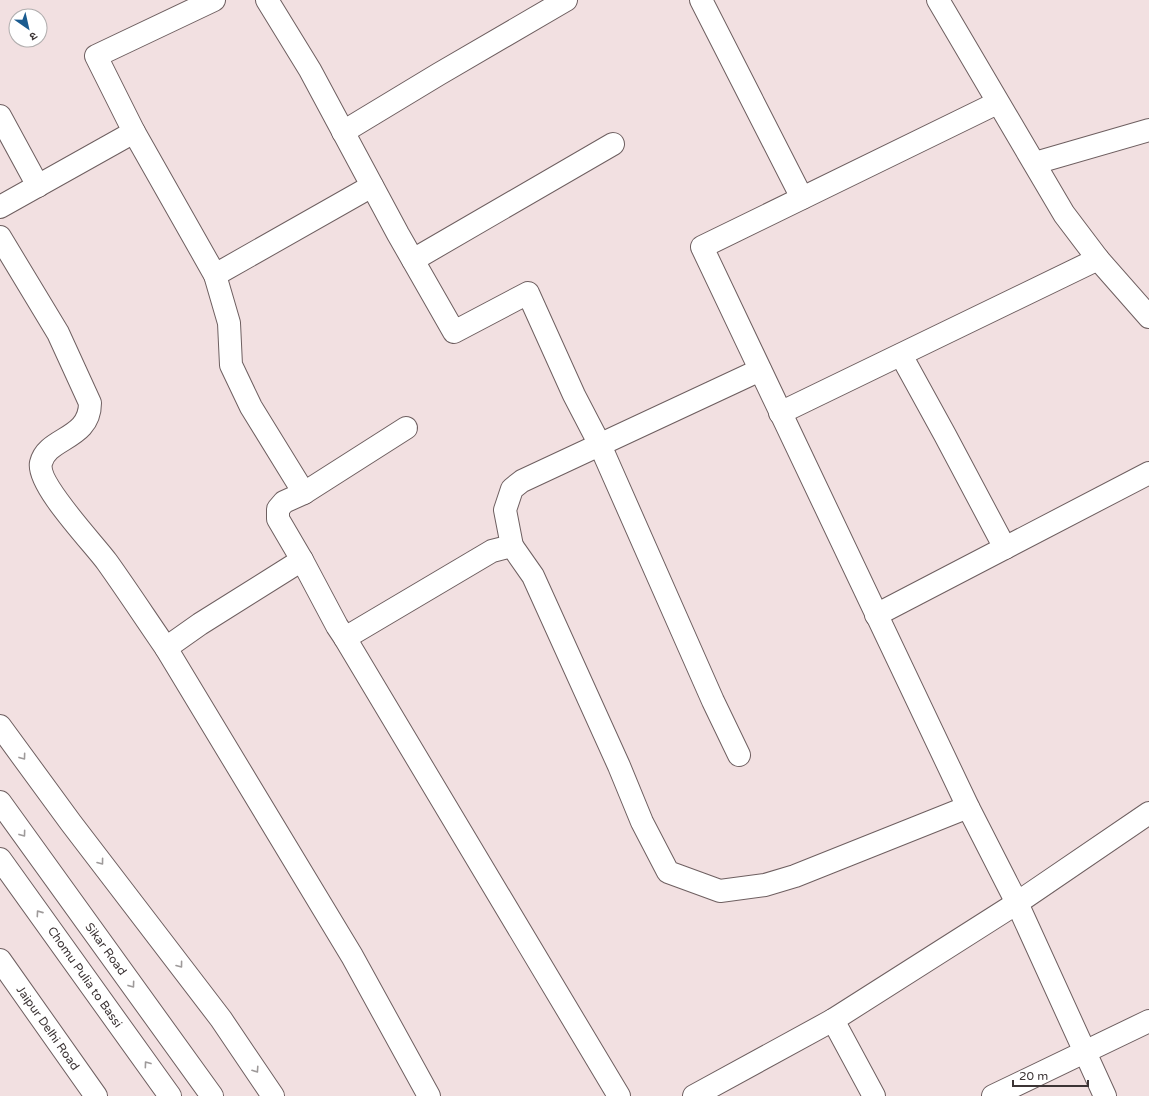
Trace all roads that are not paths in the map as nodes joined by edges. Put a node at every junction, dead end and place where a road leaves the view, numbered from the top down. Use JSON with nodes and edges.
{"nodes":[{"id":1,"x":214,"y":0,"type":"edge"},
{"id":2,"x":267,"y":0,"type":"edge"},
{"id":3,"x":566,"y":0,"type":"edge"},
{"id":4,"x":702,"y":0,"type":"edge"},
{"id":5,"x":938,"y":0,"type":"edge"},
{"id":6,"x":997,"y":103,"type":"junction"},
{"id":7,"x":0,"y":116,"type":"edge"},
{"id":8,"x":1149,"y":130,"type":"edge"},
{"id":9,"x":134,"y":132,"type":"junction"},
{"id":10,"x":343,"y":132,"type":"junction"},
{"id":11,"x":613,"y":144,"type":"dead end"},
{"id":12,"x":1035,"y":163,"type":"junction"},
{"id":13,"x":38,"y":186,"type":"junction"},
{"id":14,"x":372,"y":186,"type":"junction"},
{"id":15,"x":802,"y":198,"type":"junction"},
{"id":16,"x":0,"y":207,"type":"edge"},
{"id":17,"x":0,"y":237,"type":"edge"},
{"id":18,"x":1098,"y":259,"type":"junction"},
{"id":19,"x":413,"y":260,"type":"junction"},
{"id":20,"x":215,"y":275,"type":"junction"},
{"id":21,"x":1149,"y":316,"type":"edge"},
{"id":22,"x":901,"y":355,"type":"junction"},
{"id":23,"x":760,"y":370,"type":"junction"},
{"id":24,"x":780,"y":413,"type":"junction"},
{"id":25,"x":406,"y":428,"type":"dead end"},
{"id":26,"x":600,"y":445,"type":"junction"},
{"id":27,"x":1149,"y":474,"type":"edge"},
{"id":28,"x":304,"y":493,"type":"junction"},
{"id":29,"x":512,"y":546,"type":"junction"},
{"id":30,"x":1005,"y":548,"type":"junction"},
{"id":31,"x":302,"y":560,"type":"junction"},
{"id":32,"x":876,"y":615,"type":"junction"},
{"id":33,"x":345,"y":638,"type":"junction"},
{"id":34,"x":166,"y":648,"type":"junction"},
{"id":35,"x":0,"y":726,"type":"edge"},
{"id":36,"x":739,"y":755,"type":"dead end"},
{"id":37,"x":0,"y":802,"type":"edge"},
{"id":38,"x":968,"y":807,"type":"junction"},
{"id":39,"x":1149,"y":813,"type":"edge"},
{"id":40,"x":0,"y":859,"type":"edge"},
{"id":41,"x":1017,"y":903,"type":"junction"},
{"id":42,"x":0,"y":960,"type":"edge"},
{"id":43,"x":833,"y":1020,"type":"junction"},
{"id":44,"x":1149,"y":1021,"type":"edge"},
{"id":45,"x":1084,"y":1052,"type":"junction"},
{"id":46,"x":96,"y":1096,"type":"edge"},
{"id":47,"x":170,"y":1096,"type":"edge"},
{"id":48,"x":212,"y":1096,"type":"edge"},
{"id":49,"x":273,"y":1096,"type":"edge"},
{"id":50,"x":429,"y":1096,"type":"edge"},
{"id":51,"x":620,"y":1096,"type":"edge"},
{"id":52,"x":696,"y":1096,"type":"edge"},
{"id":53,"x":874,"y":1096,"type":"edge"},
{"id":54,"x":993,"y":1096,"type":"edge"},
{"id":55,"x":1105,"y":1096,"type":"edge"}],
"edges":[{"from":1,"to":9,"type":"main road"},
{"from":2,"to":10,"type":"main road"},
{"from":3,"to":10,"type":"main road"},
{"from":4,"to":15,"type":"main road"},
{"from":5,"to":6,"type":"main road"},
{"from":6,"to":12,"type":"main road"},
{"from":6,"to":15,"type":"main road"},
{"from":7,"to":13,"type":"main road"},
{"from":8,"to":12,"type":"main road"},
{"from":9,"to":13,"type":"main road"},
{"from":9,"to":20,"type":"main road"},
{"from":10,"to":14,"type":"main road"},
{"from":11,"to":19,"type":"main road"},
{"from":12,"to":18,"type":"main road"},
{"from":13,"to":16,"type":"main road"},
{"from":14,"to":19,"type":"main road"},
{"from":14,"to":20,"type":"main road"},
{"from":15,"to":23,"type":"main road"},
{"from":17,"to":34,"type":"main road"},
{"from":18,"to":21,"type":"main road"},
{"from":18,"to":22,"type":"main road"},
{"from":19,"to":26,"type":"main road"},
{"from":20,"to":28,"type":"main road"},
{"from":22,"to":24,"type":"main road"},
{"from":22,"to":30,"type":"main road"},
{"from":23,"to":24,"type":"main road"},
{"from":23,"to":26,"type":"main road"},
{"from":24,"to":32,"type":"main road"},
{"from":25,"to":28,"type":"main road"},
{"from":26,"to":29,"type":"main road"},
{"from":26,"to":36,"type":"main road"},
{"from":27,"to":30,"type":"main road"},
{"from":28,"to":31,"type":"main road"},
{"from":29,"to":33,"type":"main road"},
{"from":29,"to":38,"type":"main road"},
{"from":30,"to":32,"type":"main road"},
{"from":31,"to":33,"type":"main road"},
{"from":31,"to":34,"type":"main road"},
{"from":32,"to":38,"type":"main road"},
{"from":33,"to":51,"type":"main road"},
{"from":34,"to":50,"type":"main road"},
{"from":35,"to":49,"type":"main road","one_way":true},
{"from":37,"to":48,"type":"main road","name":"Sikar Road","one_way":true},
{"from":38,"to":41,"type":"main road"},
{"from":39,"to":41,"type":"main road"},
{"from":47,"to":40,"type":"main road","name":"Chomu Pulia to Bassi","one_way":true},
{"from":41,"to":43,"type":"main road"},
{"from":41,"to":45,"type":"main road"},
{"from":42,"to":46,"type":"main road","name":"Jaipur Delhi Road"},
{"from":43,"to":52,"type":"main road"},
{"from":43,"to":53,"type":"main road"},
{"from":44,"to":45,"type":"main road"},
{"from":45,"to":54,"type":"main road"},
{"from":45,"to":55,"type":"main road"}]}
